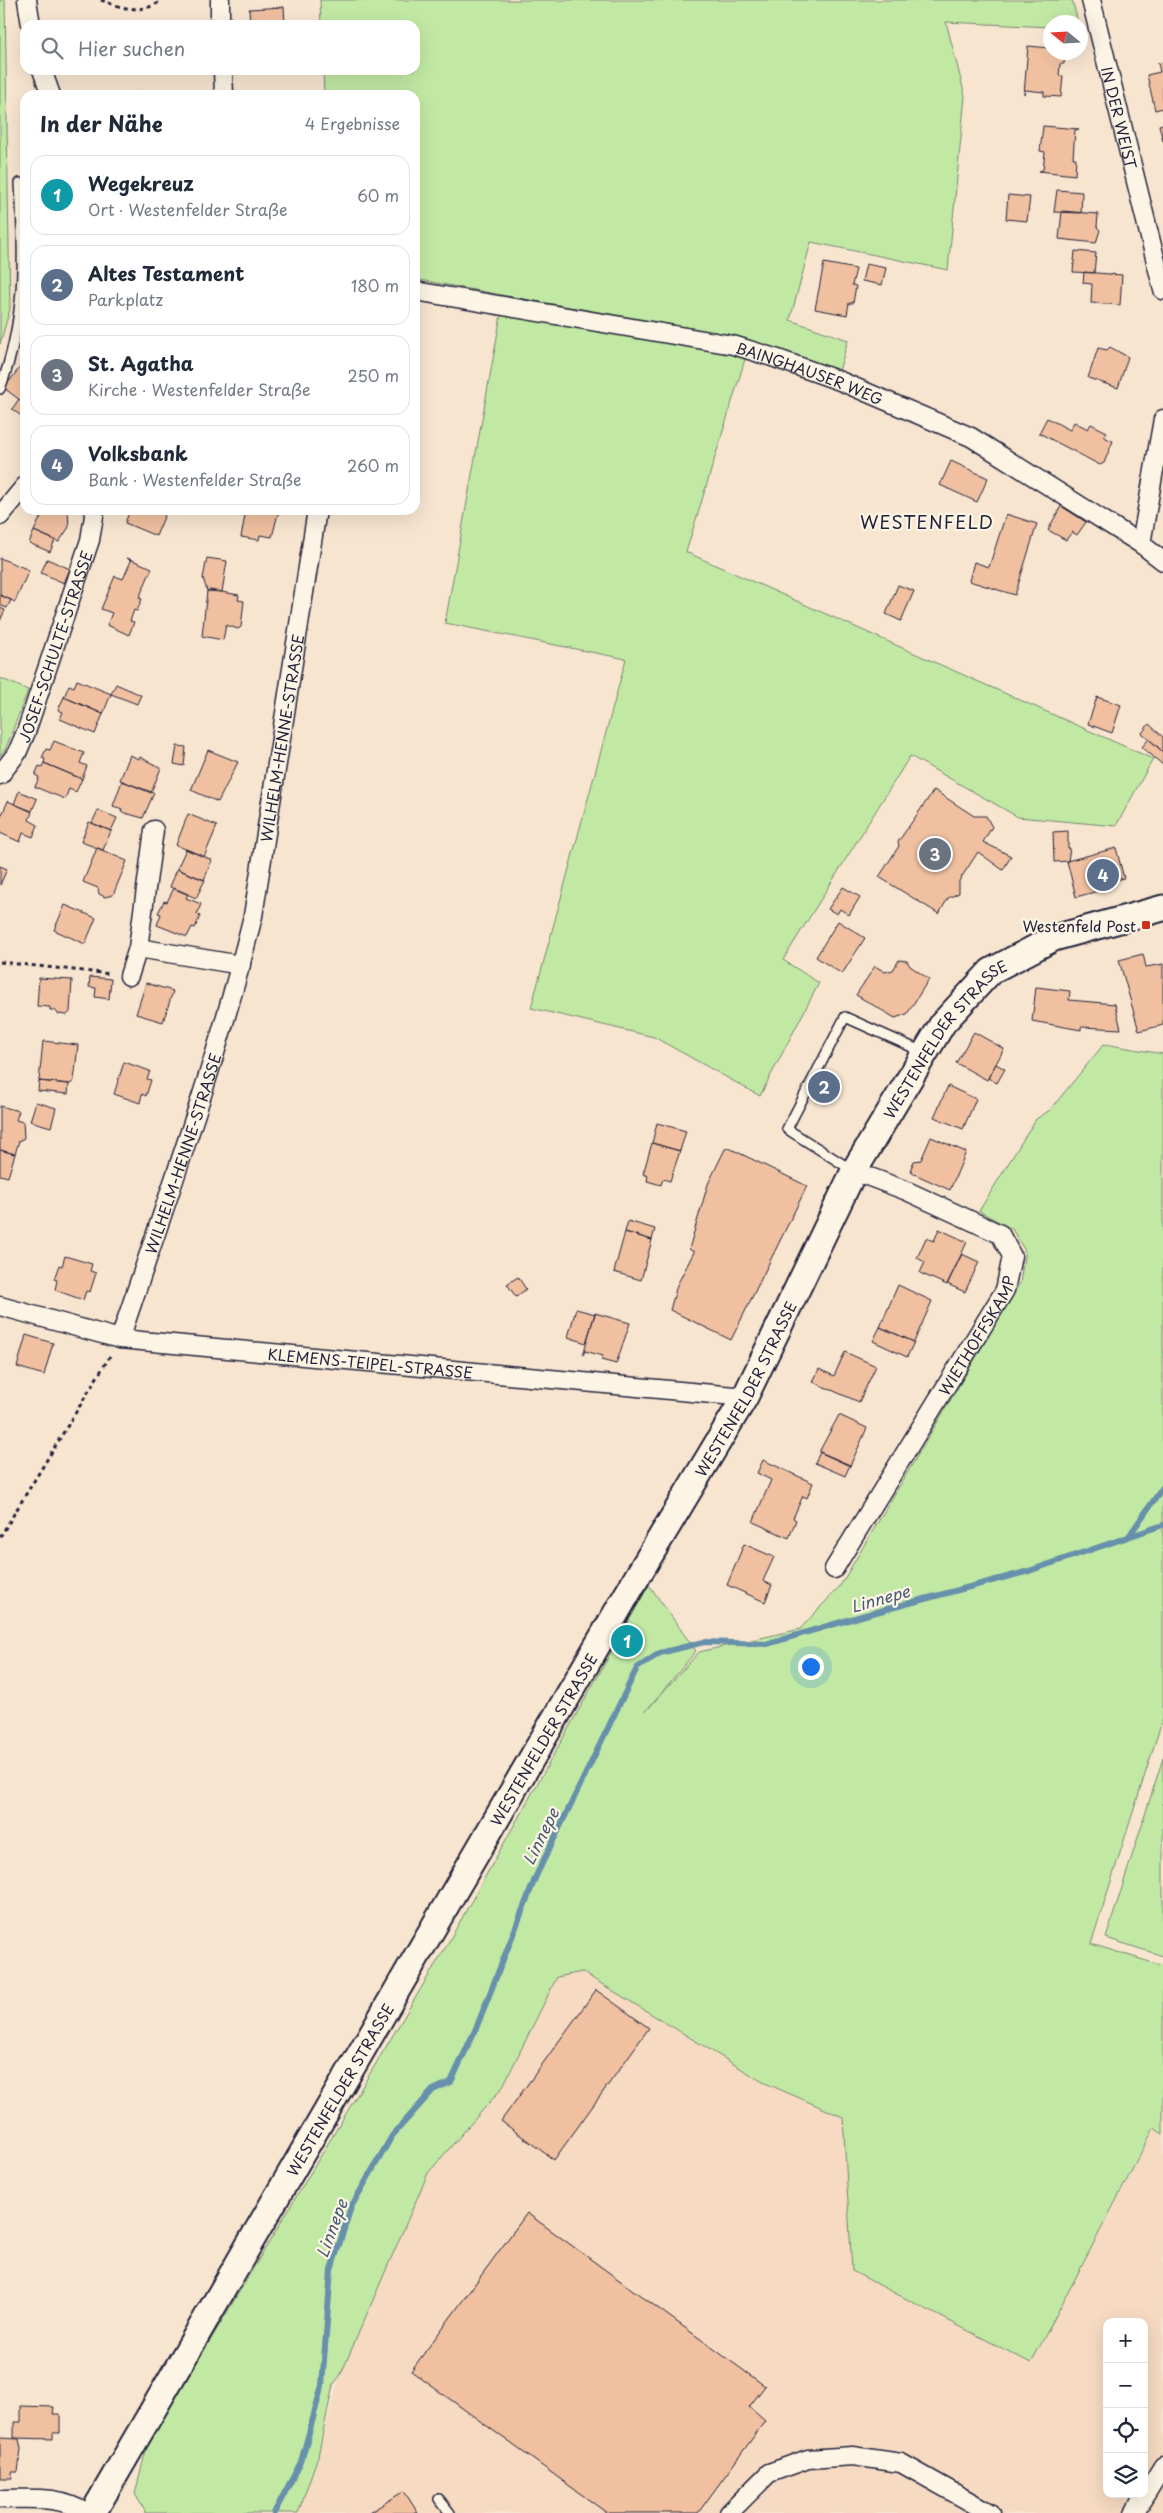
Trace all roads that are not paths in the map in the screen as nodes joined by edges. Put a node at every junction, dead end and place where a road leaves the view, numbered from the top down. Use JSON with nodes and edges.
{"nodes":[{"id":1,"x":27,"y":0,"type":"edge"},
{"id":2,"x":220,"y":0,"type":"edge"},
{"id":3,"x":1091,"y":0,"type":"edge"},
{"id":4,"x":30,"y":20,"type":"edge"},
{"id":5,"x":220,"y":20,"type":"edge"},
{"id":6,"x":44,"y":75,"type":"edge"},
{"id":7,"x":223,"y":75,"type":"edge"},
{"id":8,"x":49,"y":90,"type":"edge"},
{"id":9,"x":224,"y":90,"type":"edge"},
{"id":10,"x":1157,"y":236,"type":"edge"},
{"id":11,"x":1163,"y":290,"type":"edge"},
{"id":12,"x":420,"y":292,"type":"edge"},
{"id":13,"x":20,"y":311,"type":"edge"},
{"id":14,"x":0,"y":389,"type":"edge"},
{"id":15,"x":1163,"y":419,"type":"edge"},
{"id":16,"x":1161,"y":446,"type":"edge"},
{"id":17,"x":20,"y":492,"type":"edge"},
{"id":18,"x":94,"y":515,"type":"edge"},
{"id":19,"x":316,"y":515,"type":"edge"},
{"id":20,"x":0,"y":516,"type":"edge"},
{"id":21,"x":1141,"y":544,"type":"junction"},
{"id":22,"x":1163,"y":561,"type":"edge"},
{"id":23,"x":0,"y":775,"type":"edge"},
{"id":24,"x":154,"y":830,"type":"dead end"},
{"id":25,"x":1163,"y":908,"type":"edge"},
{"id":26,"x":138,"y":948,"type":"junction"},
{"id":27,"x":241,"y":965,"type":"junction"},
{"id":28,"x":129,"y":976,"type":"road end"},
{"id":29,"x":925,"y":1053,"type":"junction"},
{"id":30,"x":854,"y":1171,"type":"junction"},
{"id":31,"x":0,"y":1306,"type":"edge"},
{"id":32,"x":120,"y":1339,"type":"junction"},
{"id":33,"x":745,"y":1397,"type":"junction"},
{"id":34,"x":834,"y":1569,"type":"dead end"},
{"id":35,"x":1163,"y":2466,"type":"edge"},
{"id":36,"x":0,"y":2499,"type":"edge"},
{"id":37,"x":438,"y":2499,"type":"dead end"},
{"id":38,"x":87,"y":2513,"type":"edge"},
{"id":39,"x":93,"y":2513,"type":"edge"},
{"id":40,"x":450,"y":2513,"type":"edge"},
{"id":41,"x":729,"y":2513,"type":"edge"},
{"id":42,"x":990,"y":2513,"type":"edge"},
{"id":43,"x":1134,"y":2513,"type":"edge"}],
"edges":[{"from":1,"to":4,"type":"street"},
{"from":2,"to":5,"type":"street"},
{"from":3,"to":10,"type":"street","name":"IN DER WEIST"},
{"from":6,"to":8,"type":"street"},
{"from":7,"to":9,"type":"street"},
{"from":10,"to":11,"type":"street","name":"IN DER WEIST"},
{"from":12,"to":21,"type":"street","name":"BAINGHAUSER WEG"},
{"from":13,"to":14,"type":"lane"},
{"from":15,"to":16,"type":"street"},
{"from":16,"to":21,"type":"street"},
{"from":17,"to":20,"type":"street"},
{"from":18,"to":23,"type":"street","name":"JOSEF-SCHULTE-STRASSE"},
{"from":19,"to":27,"type":"street","name":"WILHELM-HENNE-STRASSE"},
{"from":21,"to":22,"type":"street","name":"BAINGHAUSER WEG"},
{"from":24,"to":26,"type":"street"},
{"from":25,"to":29,"type":"main road","name":"WESTENFELDER STRASSE"},
{"from":26,"to":27,"type":"street"},
{"from":26,"to":28,"type":"street"},
{"from":27,"to":32,"type":"street","name":"WILHELM-HENNE-STRASSE"},
{"from":29,"to":30,"type":"main road","name":"WESTENFELDER STRASSE"},
{"from":29,"to":30,"type":"lane"},
{"from":30,"to":33,"type":"main road","name":"WESTENFELDER STRASSE"},
{"from":30,"to":34,"type":"street","name":"WIETHOFFSKAMP"},
{"from":31,"to":32,"type":"street","name":"KLEMENS-TEIPEL-STRASSE"},
{"from":32,"to":33,"type":"street","name":"KLEMENS-TEIPEL-STRASSE"},
{"from":33,"to":39,"type":"main road","name":"WESTENFELDER STRASSE"},
{"from":35,"to":43,"type":"street"},
{"from":36,"to":38,"type":"street"},
{"from":37,"to":40,"type":"lane"},
{"from":41,"to":42,"type":"street"}]}
